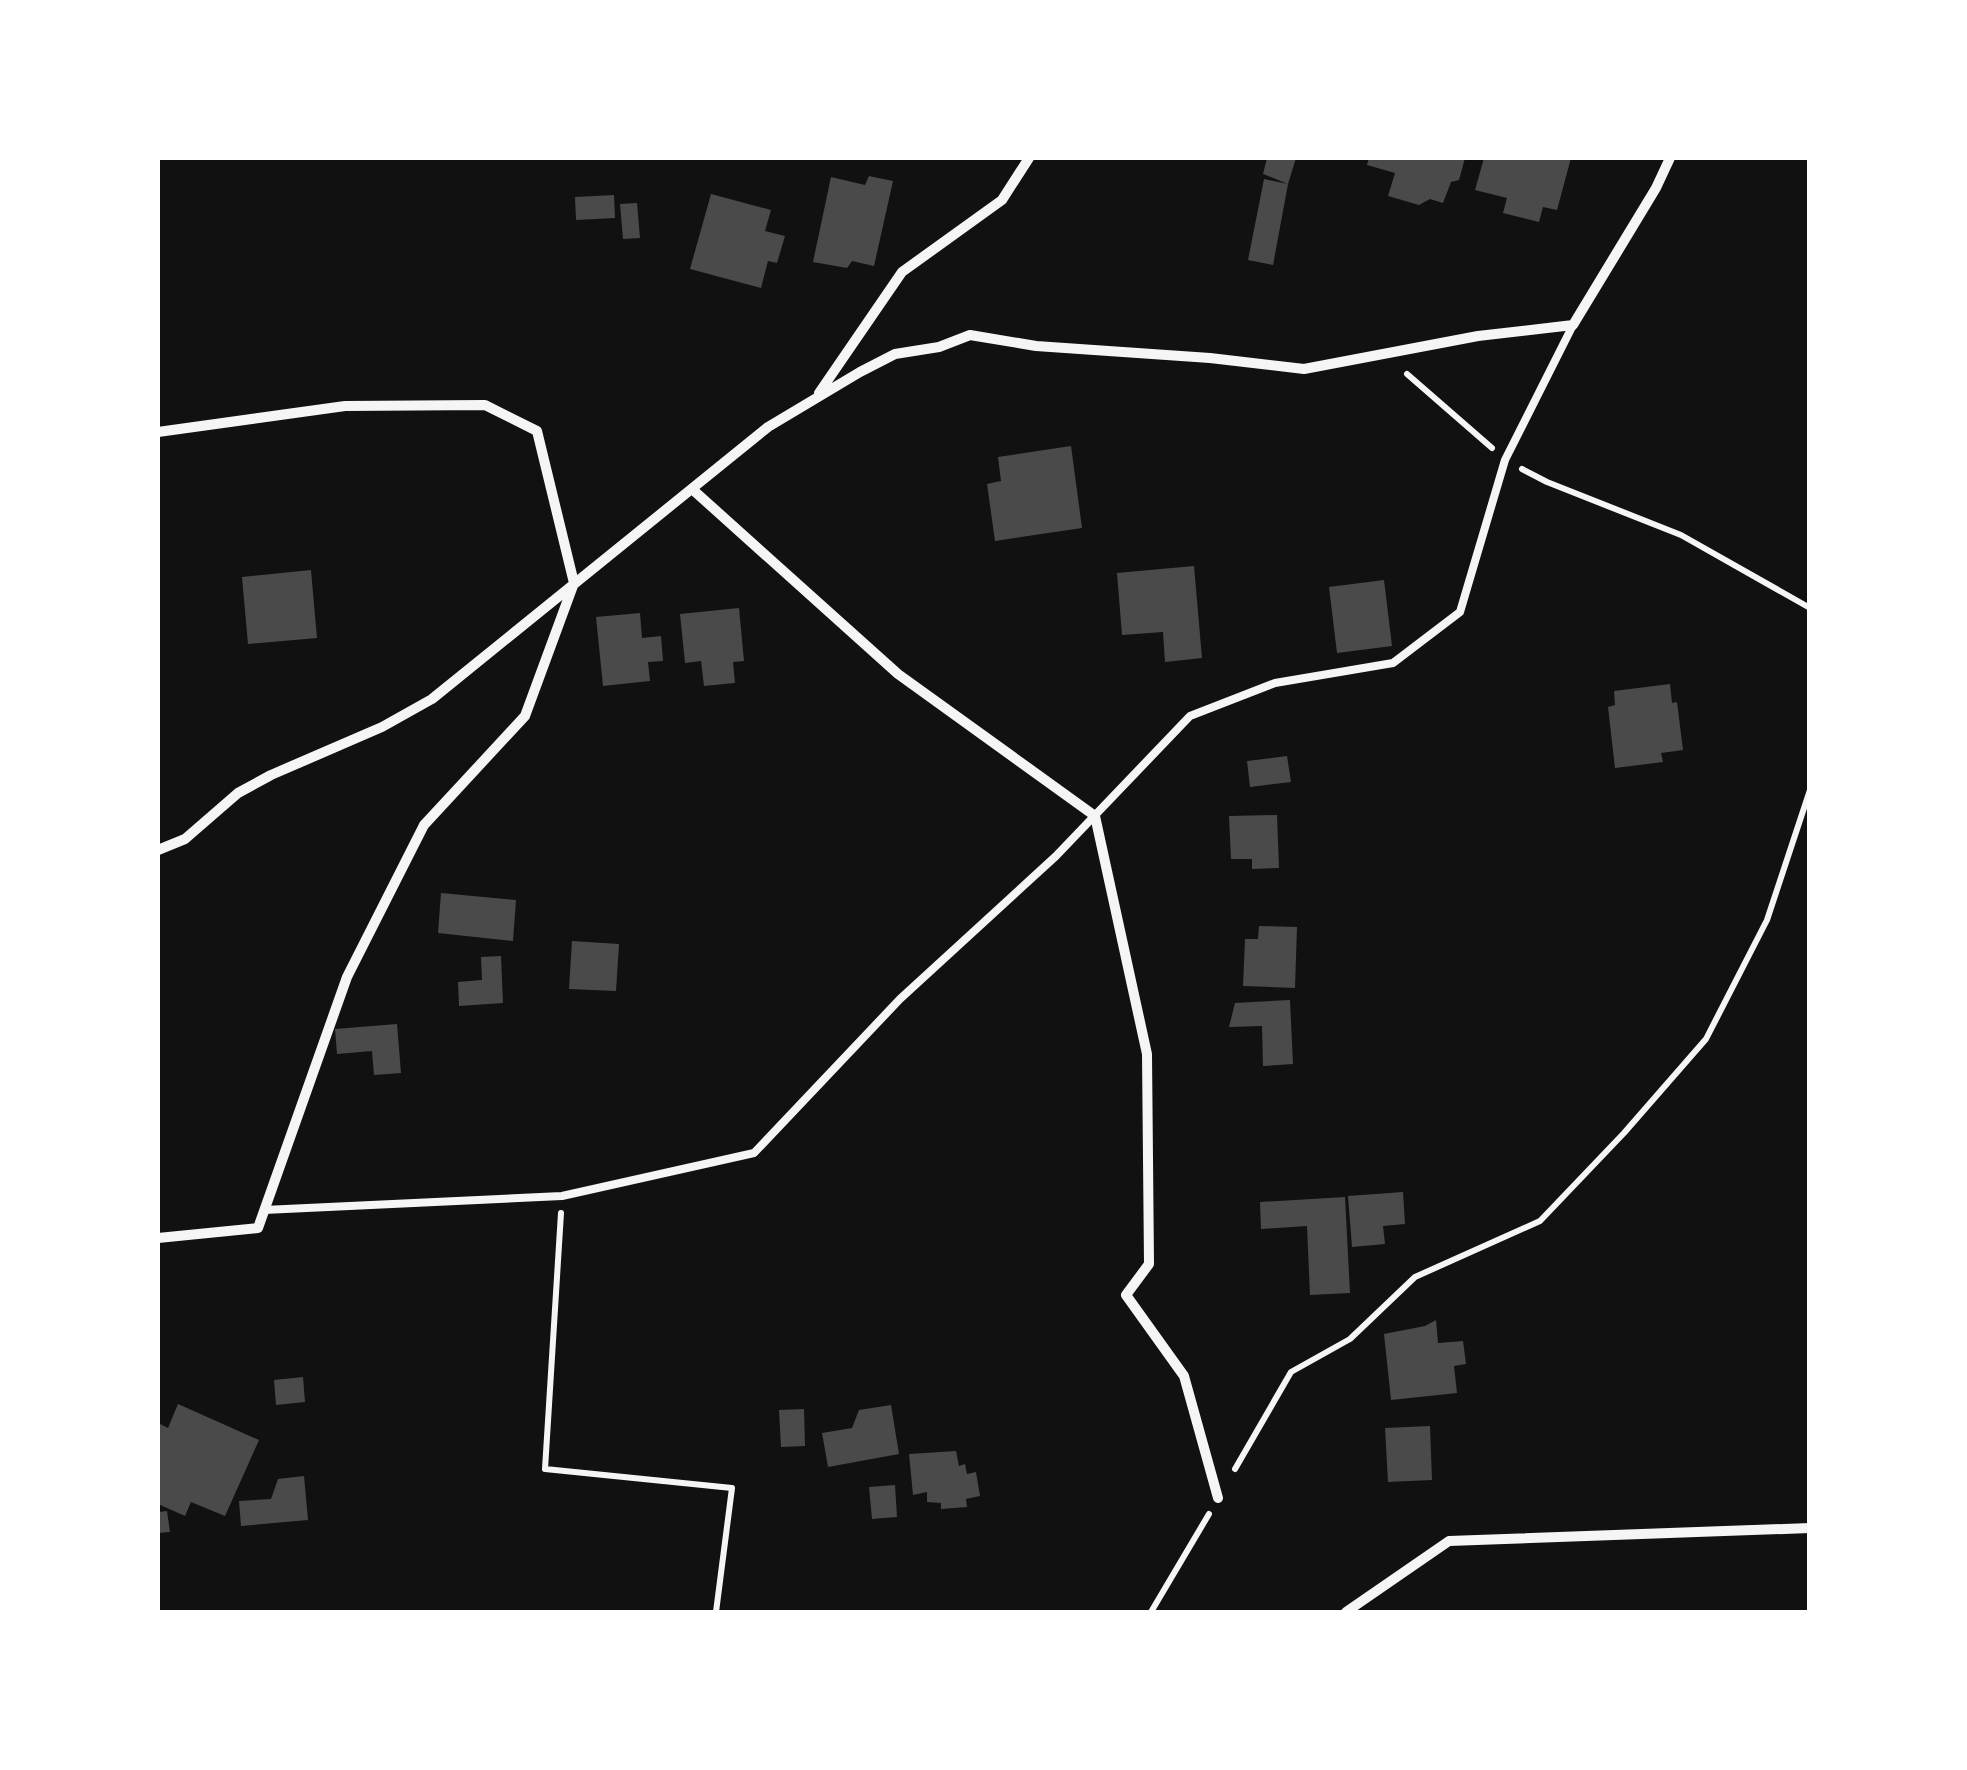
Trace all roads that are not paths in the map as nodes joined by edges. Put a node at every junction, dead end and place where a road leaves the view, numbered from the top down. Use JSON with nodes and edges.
{"nodes":[{"id":1,"x":1029,"y":158,"type":"edge"},
{"id":2,"x":1670,"y":158,"type":"edge"},
{"id":3,"x":1573,"y":325,"type":"junction"},
{"id":4,"x":816,"y":398,"type":"junction"},
{"id":5,"x":158,"y":432,"type":"edge"},
{"id":6,"x":692,"y":489,"type":"junction"},
{"id":7,"x":574,"y":584,"type":"junction"},
{"id":8,"x":1095,"y":816,"type":"junction"},
{"id":9,"x":158,"y":850,"type":"edge"},
{"id":10,"x":264,"y":1210,"type":"junction"},
{"id":11,"x":158,"y":1238,"type":"edge"},
{"id":12,"x":1218,"y":1498,"type":"road end"},
{"id":13,"x":1810,"y":1528,"type":"edge"},
{"id":14,"x":1346,"y":1612,"type":"edge"}],
"edges":[{"from":1,"to":4,"type":"street"},
{"from":2,"to":3,"type":"street"},
{"from":3,"to":4,"type":"street"},
{"from":3,"to":8,"type":"lane"},
{"from":4,"to":6,"type":"street"},
{"from":5,"to":7,"type":"street"},
{"from":6,"to":7,"type":"street"},
{"from":6,"to":8,"type":"street"},
{"from":7,"to":9,"type":"street"},
{"from":7,"to":10,"type":"street"},
{"from":8,"to":10,"type":"lane"},
{"from":8,"to":12,"type":"street"},
{"from":10,"to":11,"type":"street"},
{"from":13,"to":14,"type":"street"}]}
